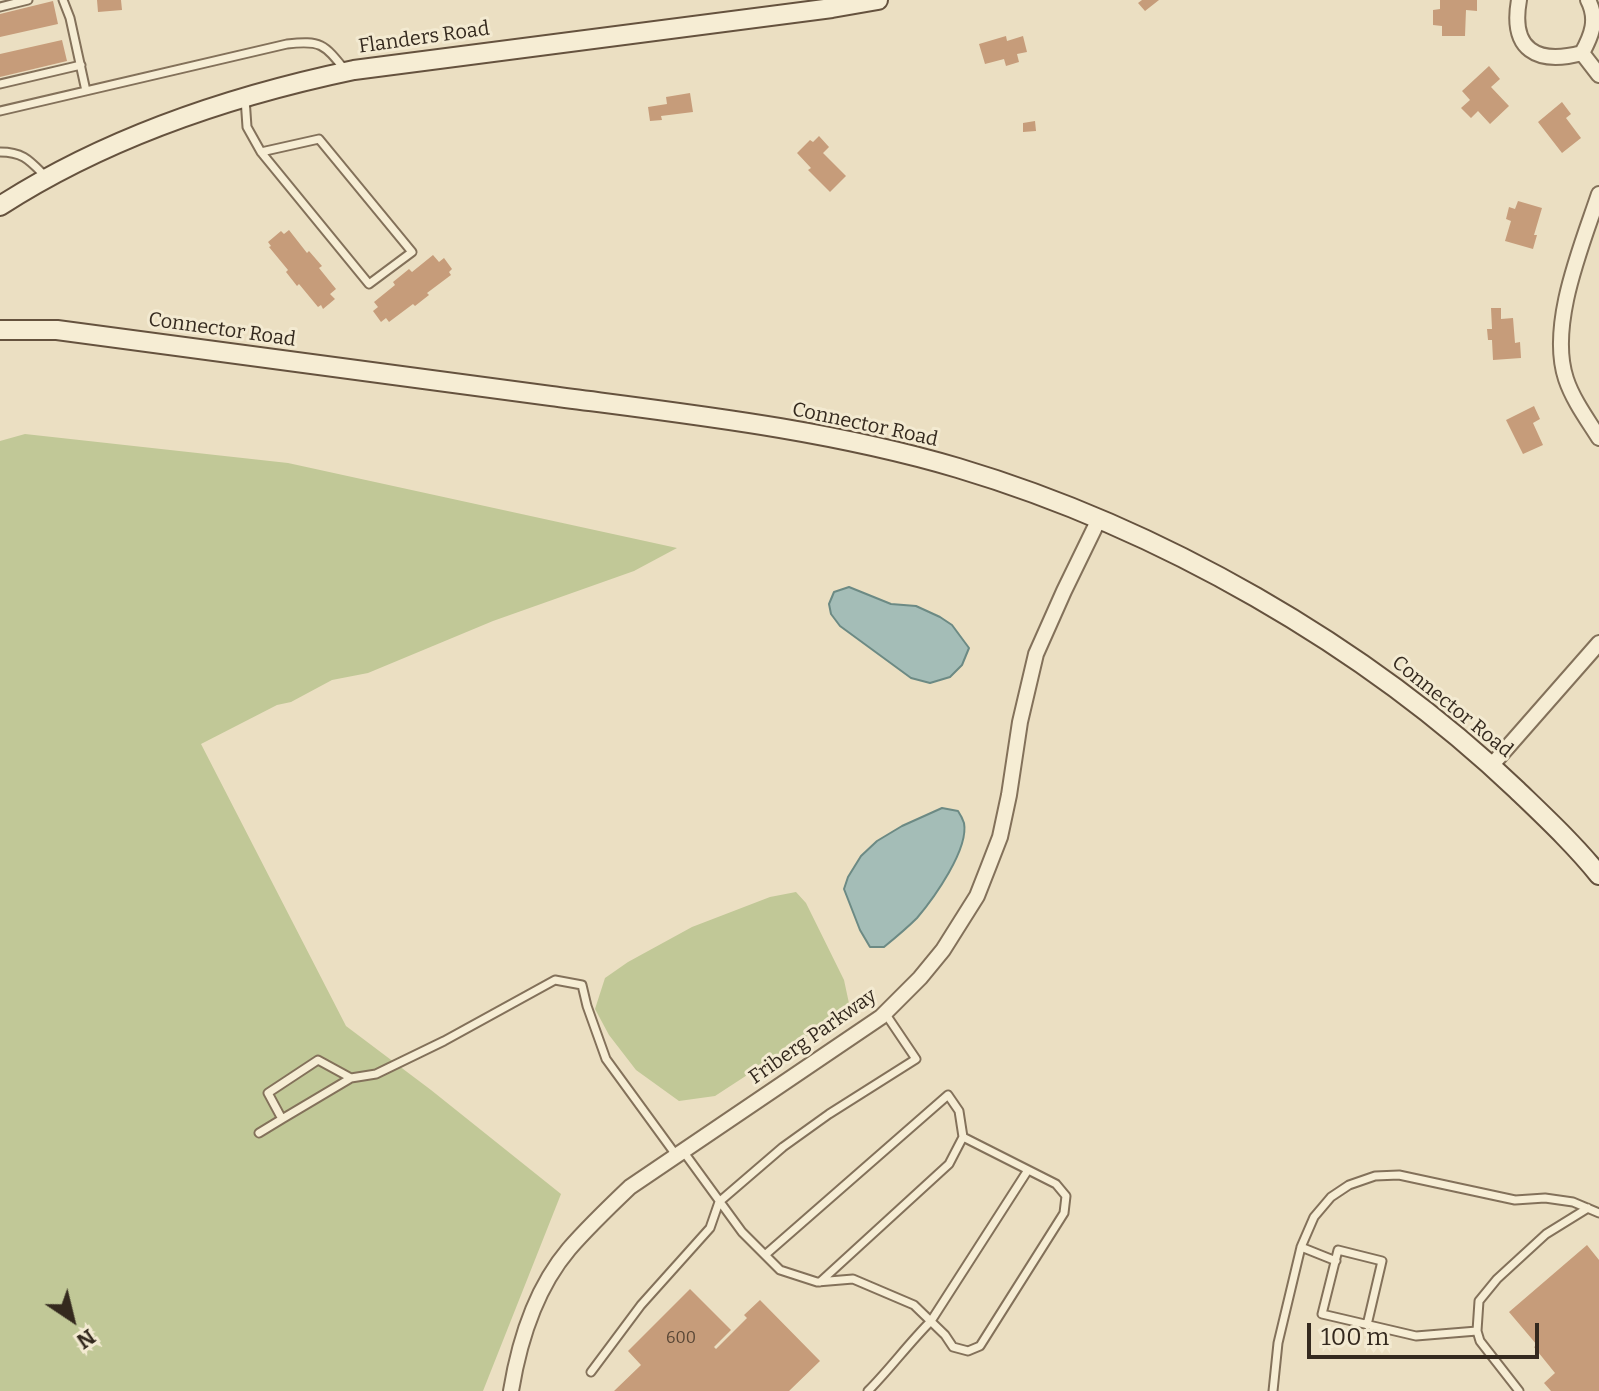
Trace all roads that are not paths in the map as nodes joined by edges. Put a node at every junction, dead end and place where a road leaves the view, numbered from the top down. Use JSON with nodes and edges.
{"nodes":[{"id":1,"x":28,"y":0,"type":"edge"},
{"id":2,"x":63,"y":0,"type":"edge"},
{"id":3,"x":878,"y":0,"type":"edge"},
{"id":4,"x":1519,"y":0,"type":"edge"},
{"id":5,"x":1588,"y":0,"type":"edge"},
{"id":6,"x":0,"y":7,"type":"edge"},
{"id":7,"x":1582,"y":53,"type":"junction"},
{"id":8,"x":81,"y":65,"type":"junction"},
{"id":9,"x":346,"y":72,"type":"junction"},
{"id":10,"x":1599,"y":75,"type":"edge"},
{"id":11,"x":0,"y":84,"type":"edge"},
{"id":12,"x":86,"y":91,"type":"junction"},
{"id":13,"x":245,"y":96,"type":"junction"},
{"id":14,"x":0,"y":111,"type":"edge"},
{"id":15,"x":0,"y":152,"type":"edge"},
{"id":16,"x":261,"y":152,"type":"junction"},
{"id":17,"x":47,"y":178,"type":"junction"},
{"id":18,"x":1599,"y":194,"type":"edge"},
{"id":19,"x":0,"y":206,"type":"edge"},
{"id":20,"x":0,"y":330,"type":"edge"},
{"id":21,"x":1599,"y":438,"type":"edge"},
{"id":22,"x":1099,"y":519,"type":"junction"},
{"id":23,"x":1599,"y":643,"type":"edge"},
{"id":24,"x":1491,"y":766,"type":"junction"},
{"id":25,"x":1599,"y":875,"type":"edge"},
{"id":26,"x":885,"y":1013,"type":"junction"},
{"id":27,"x":351,"y":1078,"type":"junction"},
{"id":28,"x":282,"y":1119,"type":"junction"},
{"id":29,"x":259,"y":1133,"type":"dead end"},
{"id":30,"x":963,"y":1137,"type":"junction"},
{"id":31,"x":680,"y":1154,"type":"junction"},
{"id":32,"x":1028,"y":1170,"type":"junction"},
{"id":33,"x":719,"y":1202,"type":"junction"},
{"id":34,"x":1588,"y":1208,"type":"junction"},
{"id":35,"x":1599,"y":1213,"type":"edge"},
{"id":36,"x":1301,"y":1247,"type":"junction"},
{"id":37,"x":765,"y":1255,"type":"junction"},
{"id":38,"x":1336,"y":1261,"type":"junction"},
{"id":39,"x":820,"y":1282,"type":"junction"},
{"id":40,"x":931,"y":1321,"type":"junction"},
{"id":41,"x":1367,"y":1325,"type":"junction"},
{"id":42,"x":1477,"y":1331,"type":"junction"},
{"id":43,"x":591,"y":1372,"type":"dead end"},
{"id":44,"x":511,"y":1391,"type":"edge"},
{"id":45,"x":868,"y":1391,"type":"edge"},
{"id":46,"x":1273,"y":1391,"type":"edge"},
{"id":47,"x":1519,"y":1391,"type":"edge"}],
"edges":[{"from":1,"to":6,"type":"lane"},
{"from":2,"to":8,"type":"lane"},
{"from":3,"to":9,"type":"street","name":"Flanders Road"},
{"from":4,"to":7,"type":"street"},
{"from":5,"to":7,"type":"street"},
{"from":7,"to":10,"type":"street"},
{"from":8,"to":11,"type":"lane"},
{"from":8,"to":12,"type":"lane"},
{"from":9,"to":12,"type":"lane"},
{"from":9,"to":13,"type":"street","name":"Flanders Road"},
{"from":12,"to":14,"type":"lane"},
{"from":13,"to":16,"type":"lane"},
{"from":13,"to":17,"type":"street","name":"Flanders Road"},
{"from":15,"to":17,"type":"lane"},
{"from":16,"to":16,"type":"lane"},
{"from":17,"to":19,"type":"street","name":"Flanders Road"},
{"from":18,"to":21,"type":"street"},
{"from":20,"to":22,"type":"street","name":"Connector Road"},
{"from":22,"to":24,"type":"street","name":"Connector Road"},
{"from":22,"to":26,"type":"street","name":"Friberg Parkway"},
{"from":23,"to":24,"type":"street"},
{"from":24,"to":25,"type":"street","name":"Connector Road"},
{"from":26,"to":31,"type":"street","name":"Friberg Parkway"},
{"from":26,"to":33,"type":"lane"},
{"from":27,"to":28,"type":"lane"},
{"from":27,"to":28,"type":"lane"},
{"from":27,"to":31,"type":"lane"},
{"from":28,"to":29,"type":"lane"},
{"from":30,"to":32,"type":"lane"},
{"from":30,"to":37,"type":"lane"},
{"from":30,"to":39,"type":"lane"},
{"from":31,"to":33,"type":"lane"},
{"from":31,"to":44,"type":"street","name":"Friberg Parkway"},
{"from":32,"to":40,"type":"lane"},
{"from":32,"to":40,"type":"lane"},
{"from":33,"to":37,"type":"lane"},
{"from":33,"to":43,"type":"lane"},
{"from":34,"to":35,"type":"lane"},
{"from":34,"to":36,"type":"lane"},
{"from":34,"to":42,"type":"lane"},
{"from":36,"to":38,"type":"lane"},
{"from":36,"to":46,"type":"lane"},
{"from":37,"to":39,"type":"lane"},
{"from":38,"to":41,"type":"lane"},
{"from":38,"to":41,"type":"lane"},
{"from":39,"to":40,"type":"lane"},
{"from":40,"to":45,"type":"lane"},
{"from":41,"to":42,"type":"lane"},
{"from":42,"to":47,"type":"lane"}]}
